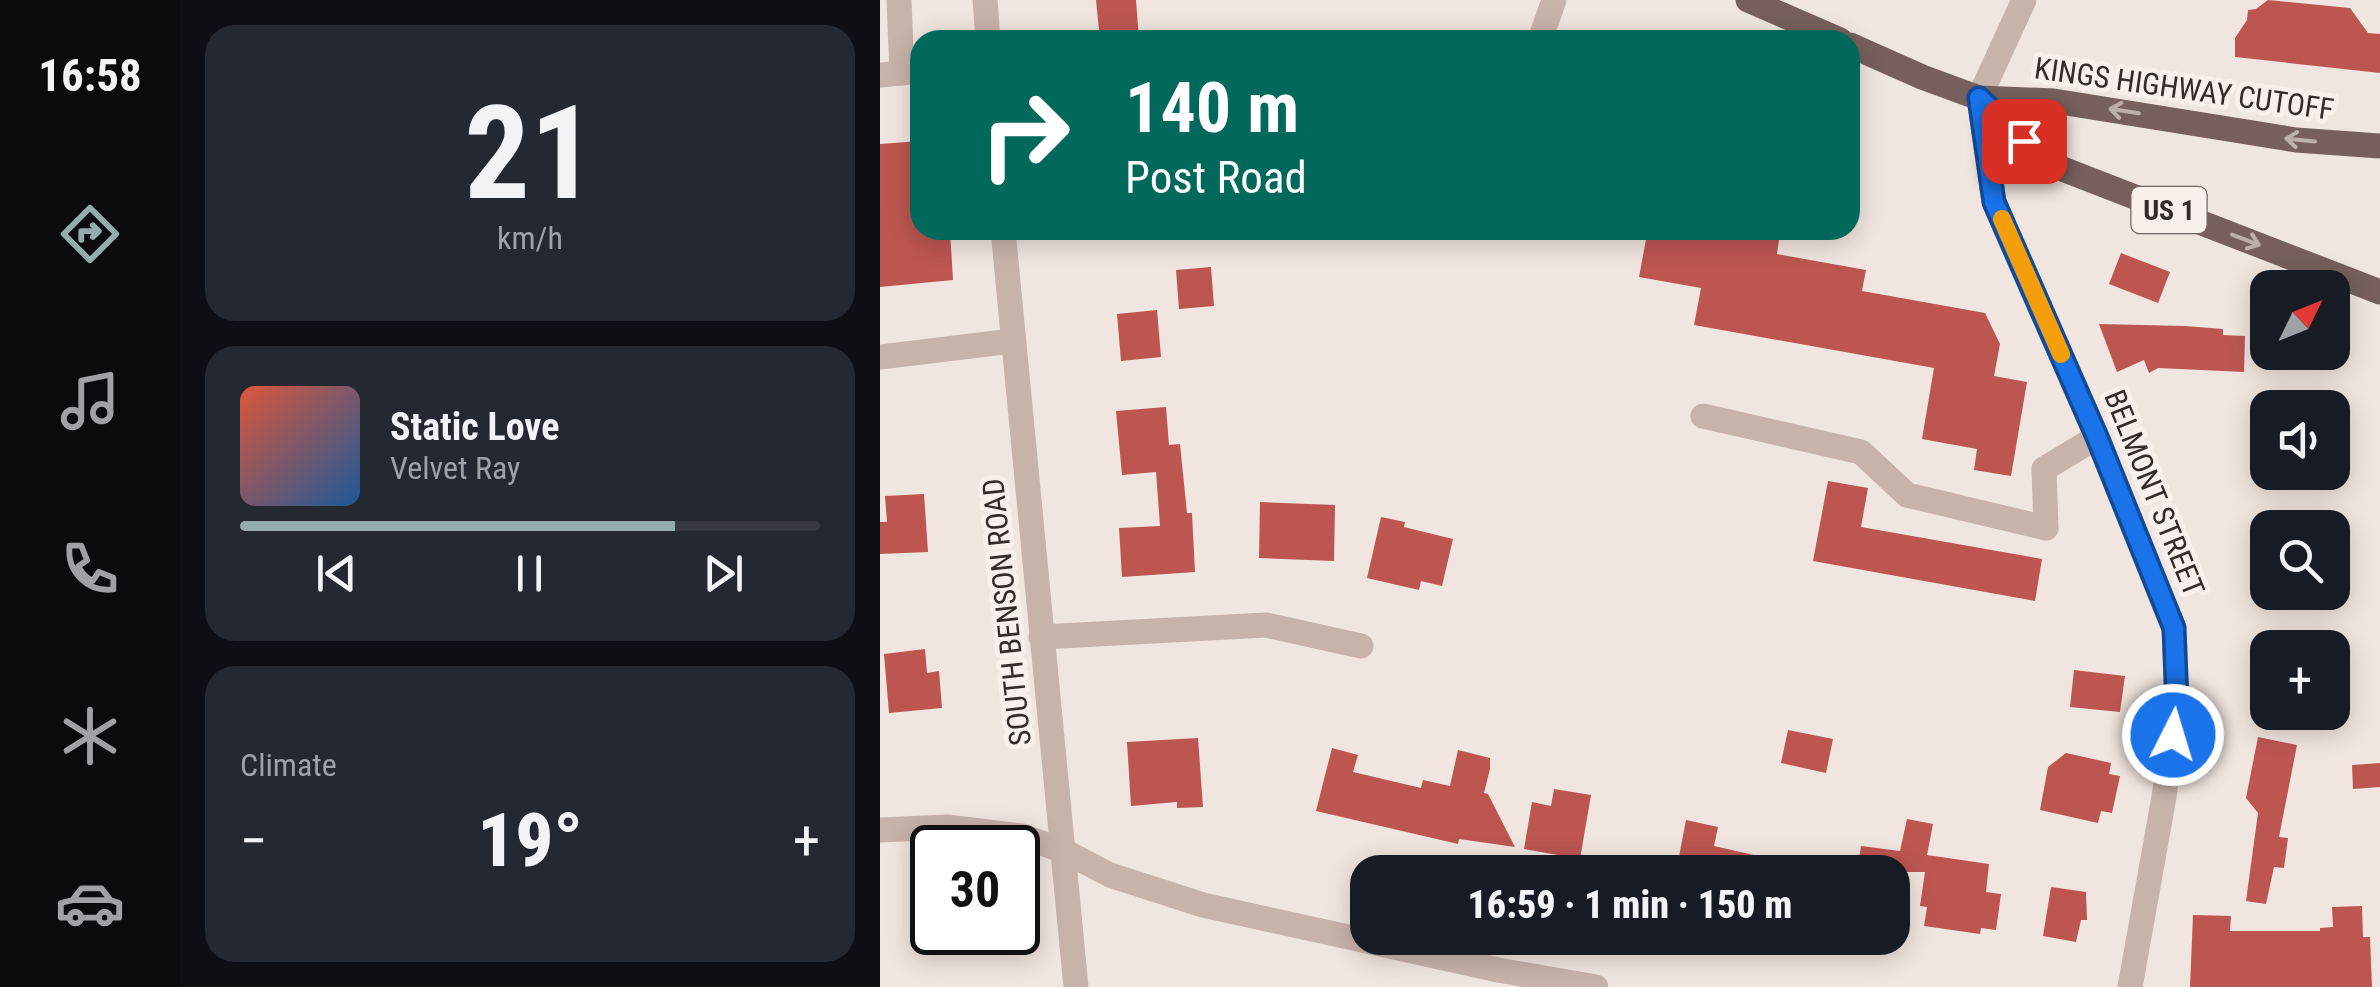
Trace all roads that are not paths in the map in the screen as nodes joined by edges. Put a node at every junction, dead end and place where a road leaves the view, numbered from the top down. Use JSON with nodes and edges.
{"nodes":[{"id":1,"x":898,"y":0,"type":"edge"},
{"id":2,"x":985,"y":0,"type":"edge"},
{"id":3,"x":1554,"y":0,"type":"edge"},
{"id":4,"x":1748,"y":0,"type":"edge"},
{"id":5,"x":2024,"y":0,"type":"edge"},
{"id":6,"x":987,"y":30,"type":"edge"},
{"id":7,"x":1544,"y":30,"type":"edge"},
{"id":8,"x":1817,"y":30,"type":"edge"},
{"id":9,"x":1860,"y":49,"type":"edge"},
{"id":10,"x":901,"y":73,"type":"edge"},
{"id":11,"x":1979,"y":98,"type":"junction"},
{"id":12,"x":2380,"y":146,"type":"edge"},
{"id":13,"x":1004,"y":240,"type":"edge"},
{"id":14,"x":2380,"y":292,"type":"edge"},
{"id":15,"x":1012,"y":341,"type":"junction"},
{"id":16,"x":880,"y":357,"type":"edge"},
{"id":17,"x":1704,"y":416,"type":"dead end"},
{"id":18,"x":2097,"y":437,"type":"junction"},
{"id":19,"x":1041,"y":638,"type":"junction"},
{"id":20,"x":1361,"y":646,"type":"dead end"},
{"id":21,"x":880,"y":830,"type":"edge"},
{"id":22,"x":1064,"y":851,"type":"junction"},
{"id":23,"x":1498,"y":979,"type":"edge"},
{"id":24,"x":1076,"y":987,"type":"edge"},
{"id":25,"x":1596,"y":987,"type":"edge"},
{"id":26,"x":2130,"y":987,"type":"edge"}],
"edges":[{"from":1,"to":10,"type":"street"},
{"from":2,"to":6,"type":"street"},
{"from":3,"to":7,"type":"street"},
{"from":4,"to":8,"type":"main road"},
{"from":5,"to":11,"type":"street"},
{"from":9,"to":11,"type":"main road","number":"US 1"},
{"from":12,"to":11,"type":"main road","name":"KINGS HIGHWAY CUTOFF","number":"US 1","one_way":true},
{"from":11,"to":14,"type":"main road","number":"US 1","one_way":true},
{"from":11,"to":18,"type":"street","name":"BELMONT STREET"},
{"from":13,"to":15,"type":"street","name":"SOUTH BENSON ROAD"},
{"from":15,"to":16,"type":"street"},
{"from":15,"to":19,"type":"street","name":"SOUTH BENSON ROAD"},
{"from":17,"to":18,"type":"street"},
{"from":18,"to":26,"type":"street","name":"BELMONT STREET"},
{"from":19,"to":20,"type":"street"},
{"from":19,"to":22,"type":"street","name":"SOUTH BENSON ROAD"},
{"from":21,"to":22,"type":"street"},
{"from":22,"to":23,"type":"street"},
{"from":22,"to":24,"type":"street","name":"SOUTH BENSON ROAD"},
{"from":23,"to":25,"type":"street"}]}
